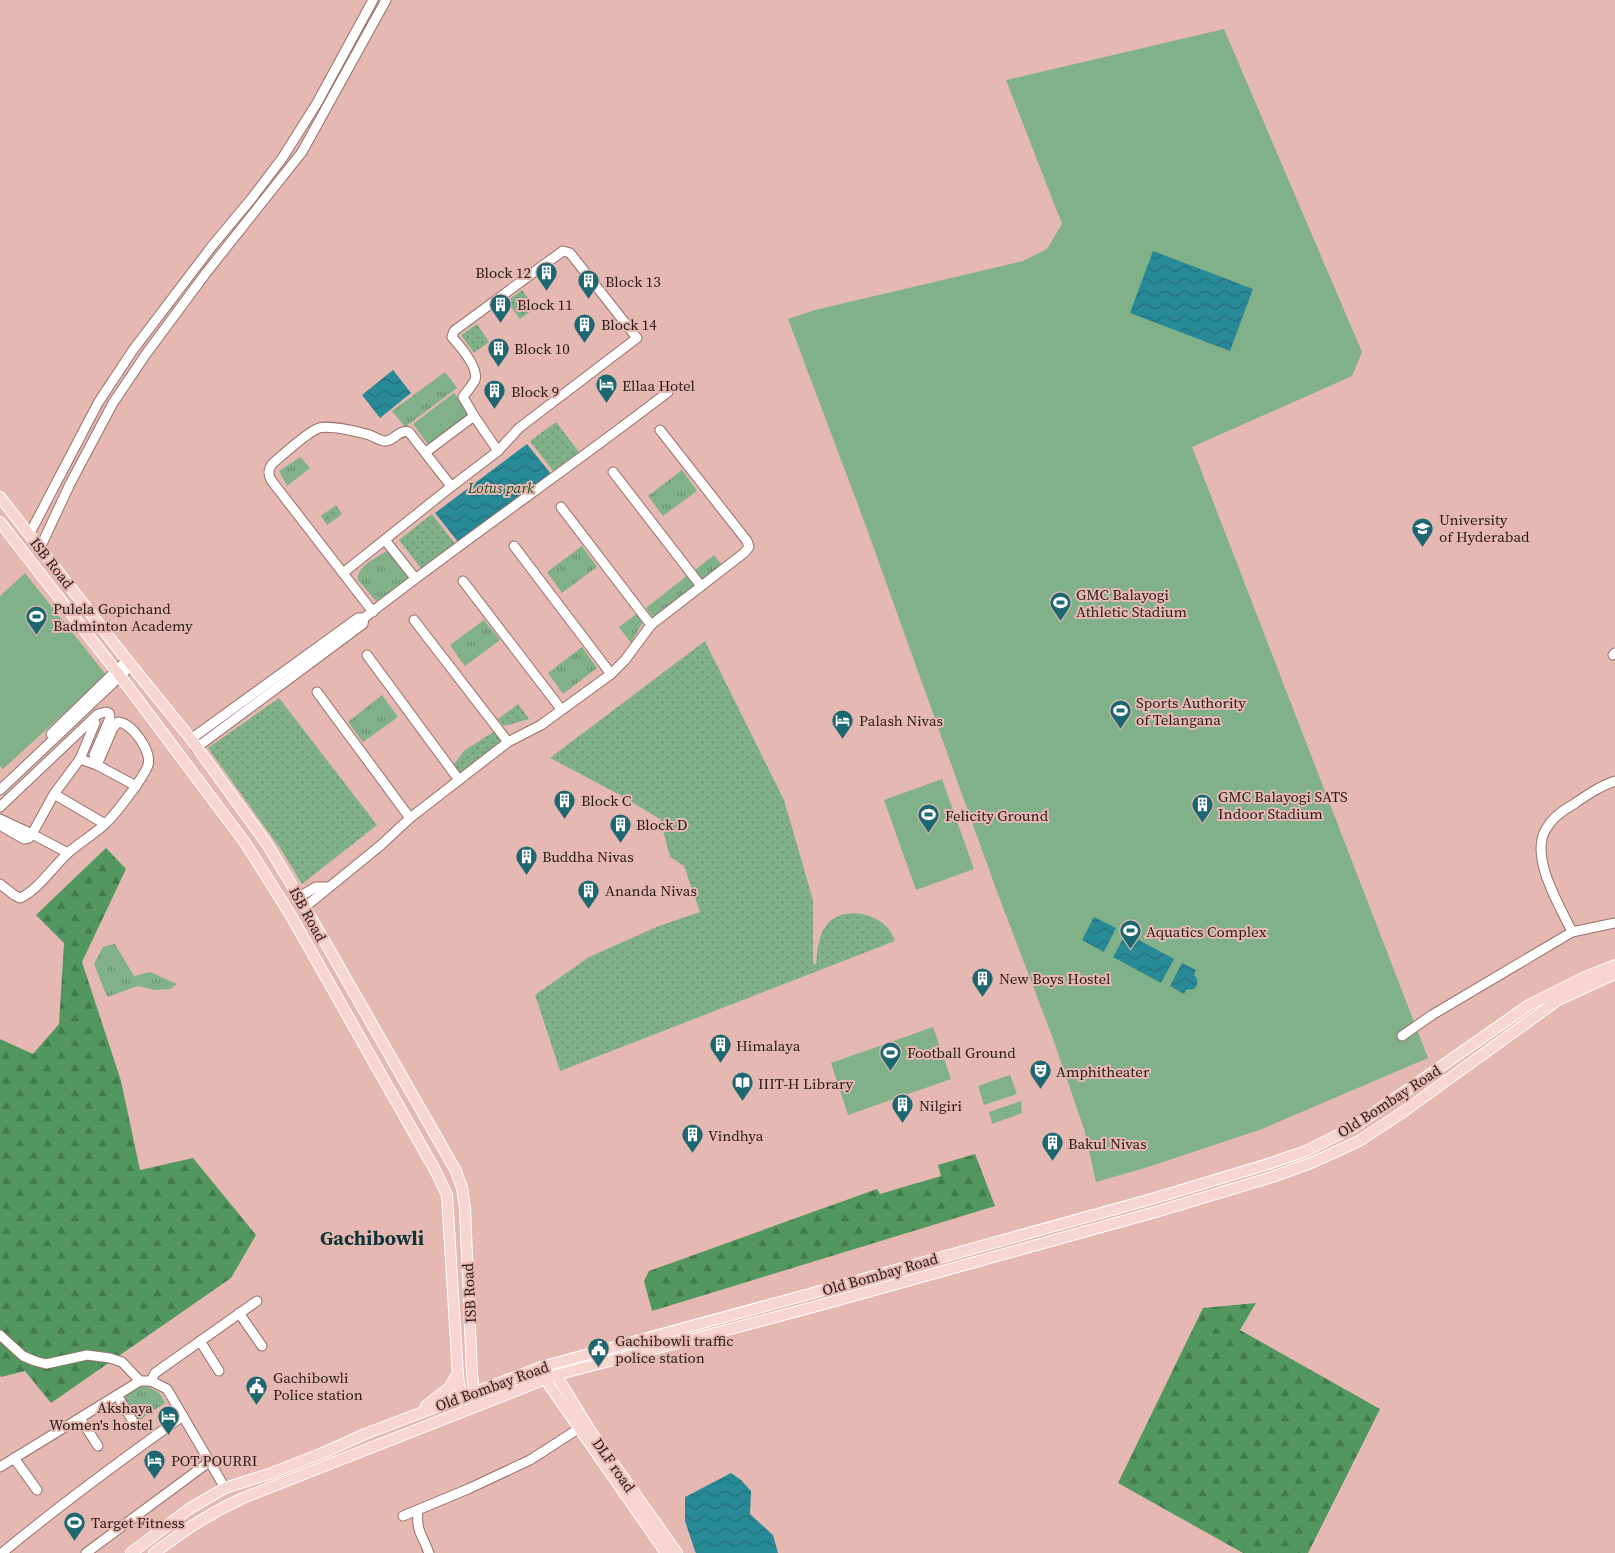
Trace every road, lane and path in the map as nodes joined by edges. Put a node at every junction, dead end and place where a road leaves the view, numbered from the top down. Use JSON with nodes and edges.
{"nodes":[{"id":1,"x":373,"y":0,"type":"edge"},
{"id":2,"x":386,"y":0,"type":"edge"},
{"id":3,"x":668,"y":392,"type":"dead end"},
{"id":4,"x":474,"y":416,"type":"junction"},
{"id":5,"x":660,"y":430,"type":"dead end"},
{"id":6,"x":498,"y":451,"type":"junction"},
{"id":7,"x":426,"y":452,"type":"junction"},
{"id":8,"x":613,"y":472,"type":"dead end"},
{"id":9,"x":451,"y":486,"type":"junction"},
{"id":10,"x":0,"y":497,"type":"edge"},
{"id":11,"x":561,"y":507,"type":"dead end"},
{"id":12,"x":0,"y":522,"type":"edge"},
{"id":13,"x":29,"y":534,"type":"junction"},
{"id":14,"x":385,"y":540,"type":"junction"},
{"id":15,"x":514,"y":546,"type":"dead end"},
{"id":16,"x":40,"y":548,"type":"junction"},
{"id":17,"x":343,"y":573,"type":"junction"},
{"id":18,"x":415,"y":578,"type":"junction"},
{"id":19,"x":463,"y":581,"type":"dead end"},
{"id":20,"x":701,"y":586,"type":"junction"},
{"id":21,"x":373,"y":612,"type":"junction"},
{"id":22,"x":414,"y":620,"type":"dead end"},
{"id":23,"x":651,"y":625,"type":"junction"},
{"id":24,"x":367,"y":656,"type":"dead end"},
{"id":25,"x":129,"y":663,"type":"junction"},
{"id":26,"x":118,"y":674,"type":"junction"},
{"id":27,"x":611,"y":674,"type":"junction"},
{"id":28,"x":317,"y":692,"type":"dead end"},
{"id":29,"x":561,"y":709,"type":"junction"},
{"id":30,"x":92,"y":720,"type":"junction"},
{"id":31,"x":508,"y":742,"type":"junction"},
{"id":32,"x":194,"y":744,"type":"junction"},
{"id":33,"x":94,"y":755,"type":"dead end"},
{"id":34,"x":80,"y":759,"type":"junction"},
{"id":35,"x":97,"y":765,"type":"junction"},
{"id":36,"x":19,"y":769,"type":"junction"},
{"id":37,"x":458,"y":780,"type":"junction"},
{"id":38,"x":1615,"y":781,"type":"edge"},
{"id":39,"x":0,"y":783,"type":"edge"},
{"id":40,"x":136,"y":786,"type":"junction"},
{"id":41,"x":0,"y":790,"type":"edge"},
{"id":42,"x":54,"y":794,"type":"junction"},
{"id":43,"x":0,"y":807,"type":"edge"},
{"id":44,"x":410,"y":818,"type":"junction"},
{"id":45,"x":105,"y":824,"type":"junction"},
{"id":46,"x":1,"y":827,"type":"edge"},
{"id":47,"x":30,"y":833,"type":"junction"},
{"id":48,"x":68,"y":853,"type":"junction"},
{"id":49,"x":0,"y":884,"type":"edge"},
{"id":50,"x":302,"y":902,"type":"junction"},
{"id":51,"x":1615,"y":923,"type":"edge"},
{"id":52,"x":1572,"y":932,"type":"junction"},
{"id":53,"x":1615,"y":965,"type":"edge"},
{"id":54,"x":1615,"y":974,"type":"edge"},
{"id":55,"x":1402,"y":1036,"type":"dead end"},
{"id":56,"x":392,"y":1060,"type":"junction"},
{"id":57,"x":379,"y":1068,"type":"junction"},
{"id":58,"x":1127,"y":1205,"type":"junction"},
{"id":59,"x":1131,"y":1219,"type":"junction"},
{"id":60,"x":257,"y":1301,"type":"dead end"},
{"id":61,"x":239,"y":1313,"type":"junction"},
{"id":62,"x":0,"y":1335,"type":"edge"},
{"id":63,"x":200,"y":1341,"type":"junction"},
{"id":64,"x":472,"y":1343,"type":"junction"},
{"id":65,"x":262,"y":1346,"type":"dead end"},
{"id":66,"x":218,"y":1371,"type":"dead end"},
{"id":67,"x":458,"y":1373,"type":"junction"},
{"id":68,"x":556,"y":1375,"type":"junction"},
{"id":69,"x":545,"y":1379,"type":"junction"},
{"id":70,"x":140,"y":1381,"type":"junction"},
{"id":71,"x":151,"y":1381,"type":"junction"},
{"id":72,"x":495,"y":1385,"type":"junction"},
{"id":73,"x":474,"y":1392,"type":"junction"},
{"id":74,"x":117,"y":1395,"type":"junction"},
{"id":75,"x":461,"y":1396,"type":"junction"},
{"id":76,"x":476,"y":1406,"type":"junction"},
{"id":77,"x":463,"y":1411,"type":"junction"},
{"id":78,"x":183,"y":1416,"type":"junction"},
{"id":79,"x":408,"y":1417,"type":"junction"},
{"id":80,"x":80,"y":1418,"type":"junction"},
{"id":81,"x":134,"y":1423,"type":"dead end"},
{"id":82,"x":578,"y":1428,"type":"junction"},
{"id":83,"x":98,"y":1446,"type":"dead end"},
{"id":84,"x":14,"y":1458,"type":"junction"},
{"id":85,"x":209,"y":1462,"type":"junction"},
{"id":86,"x":0,"y":1467,"type":"edge"},
{"id":87,"x":253,"y":1479,"type":"junction"},
{"id":88,"x":225,"y":1488,"type":"junction"},
{"id":89,"x":37,"y":1490,"type":"dead end"},
{"id":90,"x":258,"y":1492,"type":"junction"},
{"id":91,"x":418,"y":1510,"type":"junction"},
{"id":92,"x":403,"y":1516,"type":"dead end"},
{"id":93,"x":2,"y":1553,"type":"edge"},
{"id":94,"x":86,"y":1553,"type":"edge"},
{"id":95,"x":131,"y":1553,"type":"edge"},
{"id":96,"x":154,"y":1553,"type":"edge"},
{"id":97,"x":429,"y":1553,"type":"edge"},
{"id":98,"x":666,"y":1553,"type":"edge"},
{"id":99,"x":677,"y":1553,"type":"edge"}],
"edges":[{"from":1,"to":13,"type":"street"},
{"from":2,"to":16,"type":"street"},
{"from":3,"to":18,"type":"street"},
{"from":4,"to":6,"type":"street"},
{"from":4,"to":6,"type":"street"},
{"from":4,"to":7,"type":"street"},
{"from":5,"to":20,"type":"street"},
{"from":6,"to":9,"type":"street"},
{"from":7,"to":9,"type":"street"},
{"from":7,"to":17,"type":"street"},
{"from":8,"to":20,"type":"street"},
{"from":9,"to":14,"type":"street"},
{"from":10,"to":13,"type":"main road","name":"ISB Road"},
{"from":11,"to":23,"type":"street"},
{"from":12,"to":26,"type":"main road","name":"ISB Road"},
{"from":13,"to":16,"type":"main road","name":"ISB Road"},
{"from":14,"to":17,"type":"street"},
{"from":14,"to":18,"type":"street"},
{"from":15,"to":27,"type":"street"},
{"from":16,"to":25,"type":"main road","name":"ISB Road"},
{"from":17,"to":21,"type":"street"},
{"from":18,"to":21,"type":"street"},
{"from":19,"to":29,"type":"street"},
{"from":20,"to":23,"type":"street"},
{"from":21,"to":32,"type":"street"},
{"from":22,"to":31,"type":"street"},
{"from":23,"to":27,"type":"street"},
{"from":24,"to":37,"type":"street"},
{"from":25,"to":26,"type":"street"},
{"from":25,"to":32,"type":"main road","name":"ISB Road"},
{"from":26,"to":36,"type":"street"},
{"from":26,"to":57,"type":"main road","name":"ISB Road"},
{"from":27,"to":29,"type":"street"},
{"from":28,"to":44,"type":"street"},
{"from":29,"to":31,"type":"street"},
{"from":30,"to":33,"type":"street"},
{"from":30,"to":34,"type":"street"},
{"from":30,"to":43,"type":"street"},
{"from":31,"to":37,"type":"street"},
{"from":32,"to":50,"type":"main road","name":"ISB Road"},
{"from":34,"to":35,"type":"street"},
{"from":34,"to":42,"type":"street"},
{"from":35,"to":40,"type":"street"},
{"from":35,"to":40,"type":"street"},
{"from":36,"to":39,"type":"street"},
{"from":36,"to":41,"type":"street"},
{"from":37,"to":44,"type":"street"},
{"from":38,"to":52,"type":"street"},
{"from":40,"to":45,"type":"street"},
{"from":42,"to":45,"type":"street"},
{"from":42,"to":47,"type":"street"},
{"from":44,"to":50,"type":"street"},
{"from":45,"to":48,"type":"street"},
{"from":46,"to":47,"type":"street"},
{"from":47,"to":48,"type":"street"},
{"from":48,"to":49,"type":"street"},
{"from":50,"to":56,"type":"main road","name":"ISB Road"},
{"from":51,"to":52,"type":"street"},
{"from":52,"to":55,"type":"street"},
{"from":53,"to":58,"type":"main road","name":"Old Bombay Road"},
{"from":54,"to":59,"type":"main road","name":"Old Bombay Road"},
{"from":56,"to":57,"type":"main road"},
{"from":56,"to":64,"type":"main road","name":"ISB Road"},
{"from":57,"to":67,"type":"main road","name":"ISB Road"},
{"from":58,"to":59,"type":"main road"},
{"from":58,"to":72,"type":"main road","name":"Old Bombay Road"},
{"from":59,"to":68,"type":"main road","name":"Old Bombay Road"},
{"from":60,"to":61,"type":"street"},
{"from":61,"to":63,"type":"street"},
{"from":61,"to":65,"type":"street"},
{"from":62,"to":70,"type":"street"},
{"from":63,"to":66,"type":"street"},
{"from":63,"to":71,"type":"street"},
{"from":64,"to":72,"type":"main road"},
{"from":64,"to":73,"type":"main road","name":"ISB Road"},
{"from":67,"to":75,"type":"main road","name":"ISB Road"},
{"from":67,"to":79,"type":"main road"},
{"from":68,"to":69,"type":"main road","name":"Old Bombay Road"},
{"from":68,"to":99,"type":"main road","name":"DLF road"},
{"from":69,"to":76,"type":"main road","name":"Old Bombay Road"},
{"from":69,"to":82,"type":"main road"},
{"from":70,"to":71,"type":"street"},
{"from":70,"to":74,"type":"street"},
{"from":71,"to":78,"type":"street"},
{"from":72,"to":73,"type":"main road","name":"Old Bombay Road"},
{"from":73,"to":75,"type":"main road","name":"Old Bombay Road"},
{"from":73,"to":76,"type":"main road","name":"ISB Road"},
{"from":74,"to":80,"type":"street"},
{"from":74,"to":81,"type":"street"},
{"from":75,"to":77,"type":"main road","name":"ISB Road"},
{"from":75,"to":79,"type":"main road","name":"Old Bombay Road"},
{"from":76,"to":77,"type":"main road","name":"Old Bombay Road"},
{"from":77,"to":90,"type":"main road","name":"Old Bombay Road"},
{"from":78,"to":85,"type":"street"},
{"from":78,"to":93,"type":"street"},
{"from":79,"to":87,"type":"main road","name":"Old Bombay Road"},
{"from":80,"to":83,"type":"street"},
{"from":80,"to":84,"type":"street"},
{"from":82,"to":91,"type":"street"},
{"from":82,"to":98,"type":"main road"},
{"from":84,"to":86,"type":"street"},
{"from":84,"to":89,"type":"street"},
{"from":85,"to":88,"type":"street"},
{"from":85,"to":94,"type":"street"},
{"from":87,"to":88,"type":"main road","name":"Old Bombay Road"},
{"from":87,"to":90,"type":"main road"},
{"from":88,"to":95,"type":"main road","name":"Old Bombay Road"},
{"from":90,"to":96,"type":"main road","name":"Old Bombay Road"},
{"from":91,"to":92,"type":"street"},
{"from":91,"to":97,"type":"street"}]}
